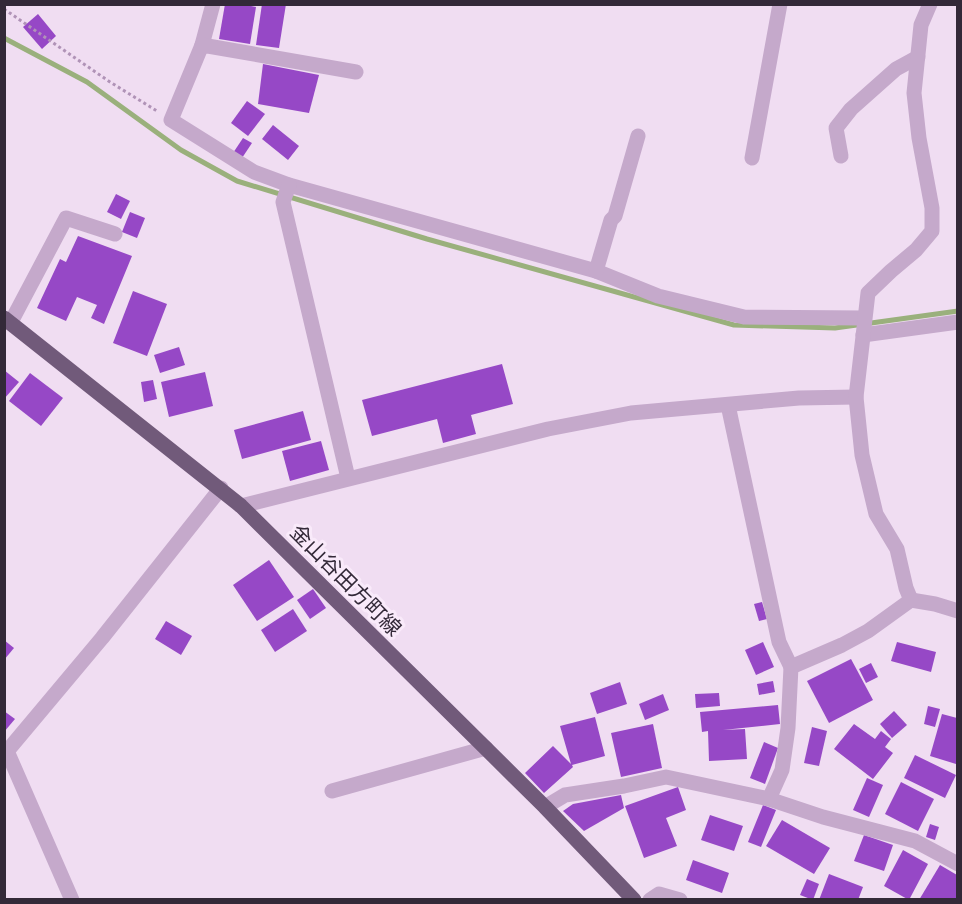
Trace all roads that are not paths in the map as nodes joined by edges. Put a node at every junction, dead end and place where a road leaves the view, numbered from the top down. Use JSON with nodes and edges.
{"nodes":[{"id":1,"x":213,"y":4,"type":"edge"},
{"id":2,"x":780,"y":4,"type":"edge"},
{"id":3,"x":921,"y":4,"type":"edge"},
{"id":4,"x":930,"y":4,"type":"edge"},
{"id":5,"x":921,"y":25,"type":"junction"},
{"id":6,"x":202,"y":45,"type":"junction"},
{"id":7,"x":918,"y":57,"type":"junction"},
{"id":8,"x":356,"y":72,"type":"dead end"},
{"id":9,"x":638,"y":136,"type":"dead end"},
{"id":10,"x":841,"y":156,"type":"dead end"},
{"id":11,"x":752,"y":158,"type":"dead end"},
{"id":12,"x":289,"y":185,"type":"junction"},
{"id":13,"x":115,"y":234,"type":"dead end"},
{"id":14,"x":596,"y":271,"type":"junction"},
{"id":15,"x":864,"y":318,"type":"junction"},
{"id":16,"x":8,"y":320,"type":"edge"},
{"id":17,"x":957,"y":322,"type":"edge"},
{"id":18,"x":863,"y":335,"type":"junction"},
{"id":19,"x":856,"y":397,"type":"junction"},
{"id":20,"x":728,"y":405,"type":"junction"},
{"id":21,"x":348,"y":478,"type":"junction"},
{"id":22,"x":220,"y":488,"type":"junction"},
{"id":23,"x":241,"y":506,"type":"junction"},
{"id":24,"x":911,"y":600,"type":"junction"},
{"id":25,"x":957,"y":610,"type":"edge"},
{"id":26,"x":791,"y":667,"type":"junction"},
{"id":27,"x":486,"y":748,"type":"junction"},
{"id":28,"x":6,"y":753,"type":"edge"},
{"id":29,"x":332,"y":791,"type":"dead end"},
{"id":30,"x":769,"y":799,"type":"junction"},
{"id":31,"x":545,"y":807,"type":"junction"},
{"id":32,"x":957,"y":864,"type":"edge"},
{"id":33,"x":72,"y":900,"type":"edge"},
{"id":34,"x":634,"y":900,"type":"edge"},
{"id":35,"x":650,"y":900,"type":"edge"},
{"id":36,"x":680,"y":900,"type":"edge"}],
"edges":[{"from":1,"to":6,"type":"street"},
{"from":2,"to":11,"type":"street"},
{"from":3,"to":5,"type":"street"},
{"from":4,"to":5,"type":"street"},
{"from":5,"to":7,"type":"street"},
{"from":6,"to":8,"type":"street"},
{"from":6,"to":12,"type":"street"},
{"from":7,"to":10,"type":"street"},
{"from":7,"to":15,"type":"street"},
{"from":9,"to":14,"type":"street"},
{"from":12,"to":14,"type":"street"},
{"from":12,"to":21,"type":"street"},
{"from":13,"to":16,"type":"street"},
{"from":14,"to":15,"type":"street"},
{"from":15,"to":18,"type":"street"},
{"from":16,"to":22,"type":"main road","name":"金山谷田方町線"},
{"from":17,"to":18,"type":"street"},
{"from":18,"to":19,"type":"street"},
{"from":19,"to":20,"type":"street"},
{"from":19,"to":24,"type":"street"},
{"from":20,"to":21,"type":"street"},
{"from":20,"to":26,"type":"street"},
{"from":21,"to":23,"type":"street"},
{"from":22,"to":23,"type":"main road","name":"金山谷田方町線"},
{"from":22,"to":28,"type":"street"},
{"from":23,"to":27,"type":"main road","name":"金山谷田方町線"},
{"from":24,"to":25,"type":"street"},
{"from":24,"to":26,"type":"street"},
{"from":26,"to":30,"type":"street"},
{"from":27,"to":29,"type":"street"},
{"from":27,"to":31,"type":"main road","name":"金山谷田方町線"},
{"from":28,"to":33,"type":"street"},
{"from":30,"to":31,"type":"street"},
{"from":30,"to":32,"type":"street"},
{"from":31,"to":34,"type":"main road","name":"金山谷田方町線"},
{"from":35,"to":36,"type":"street"}]}
